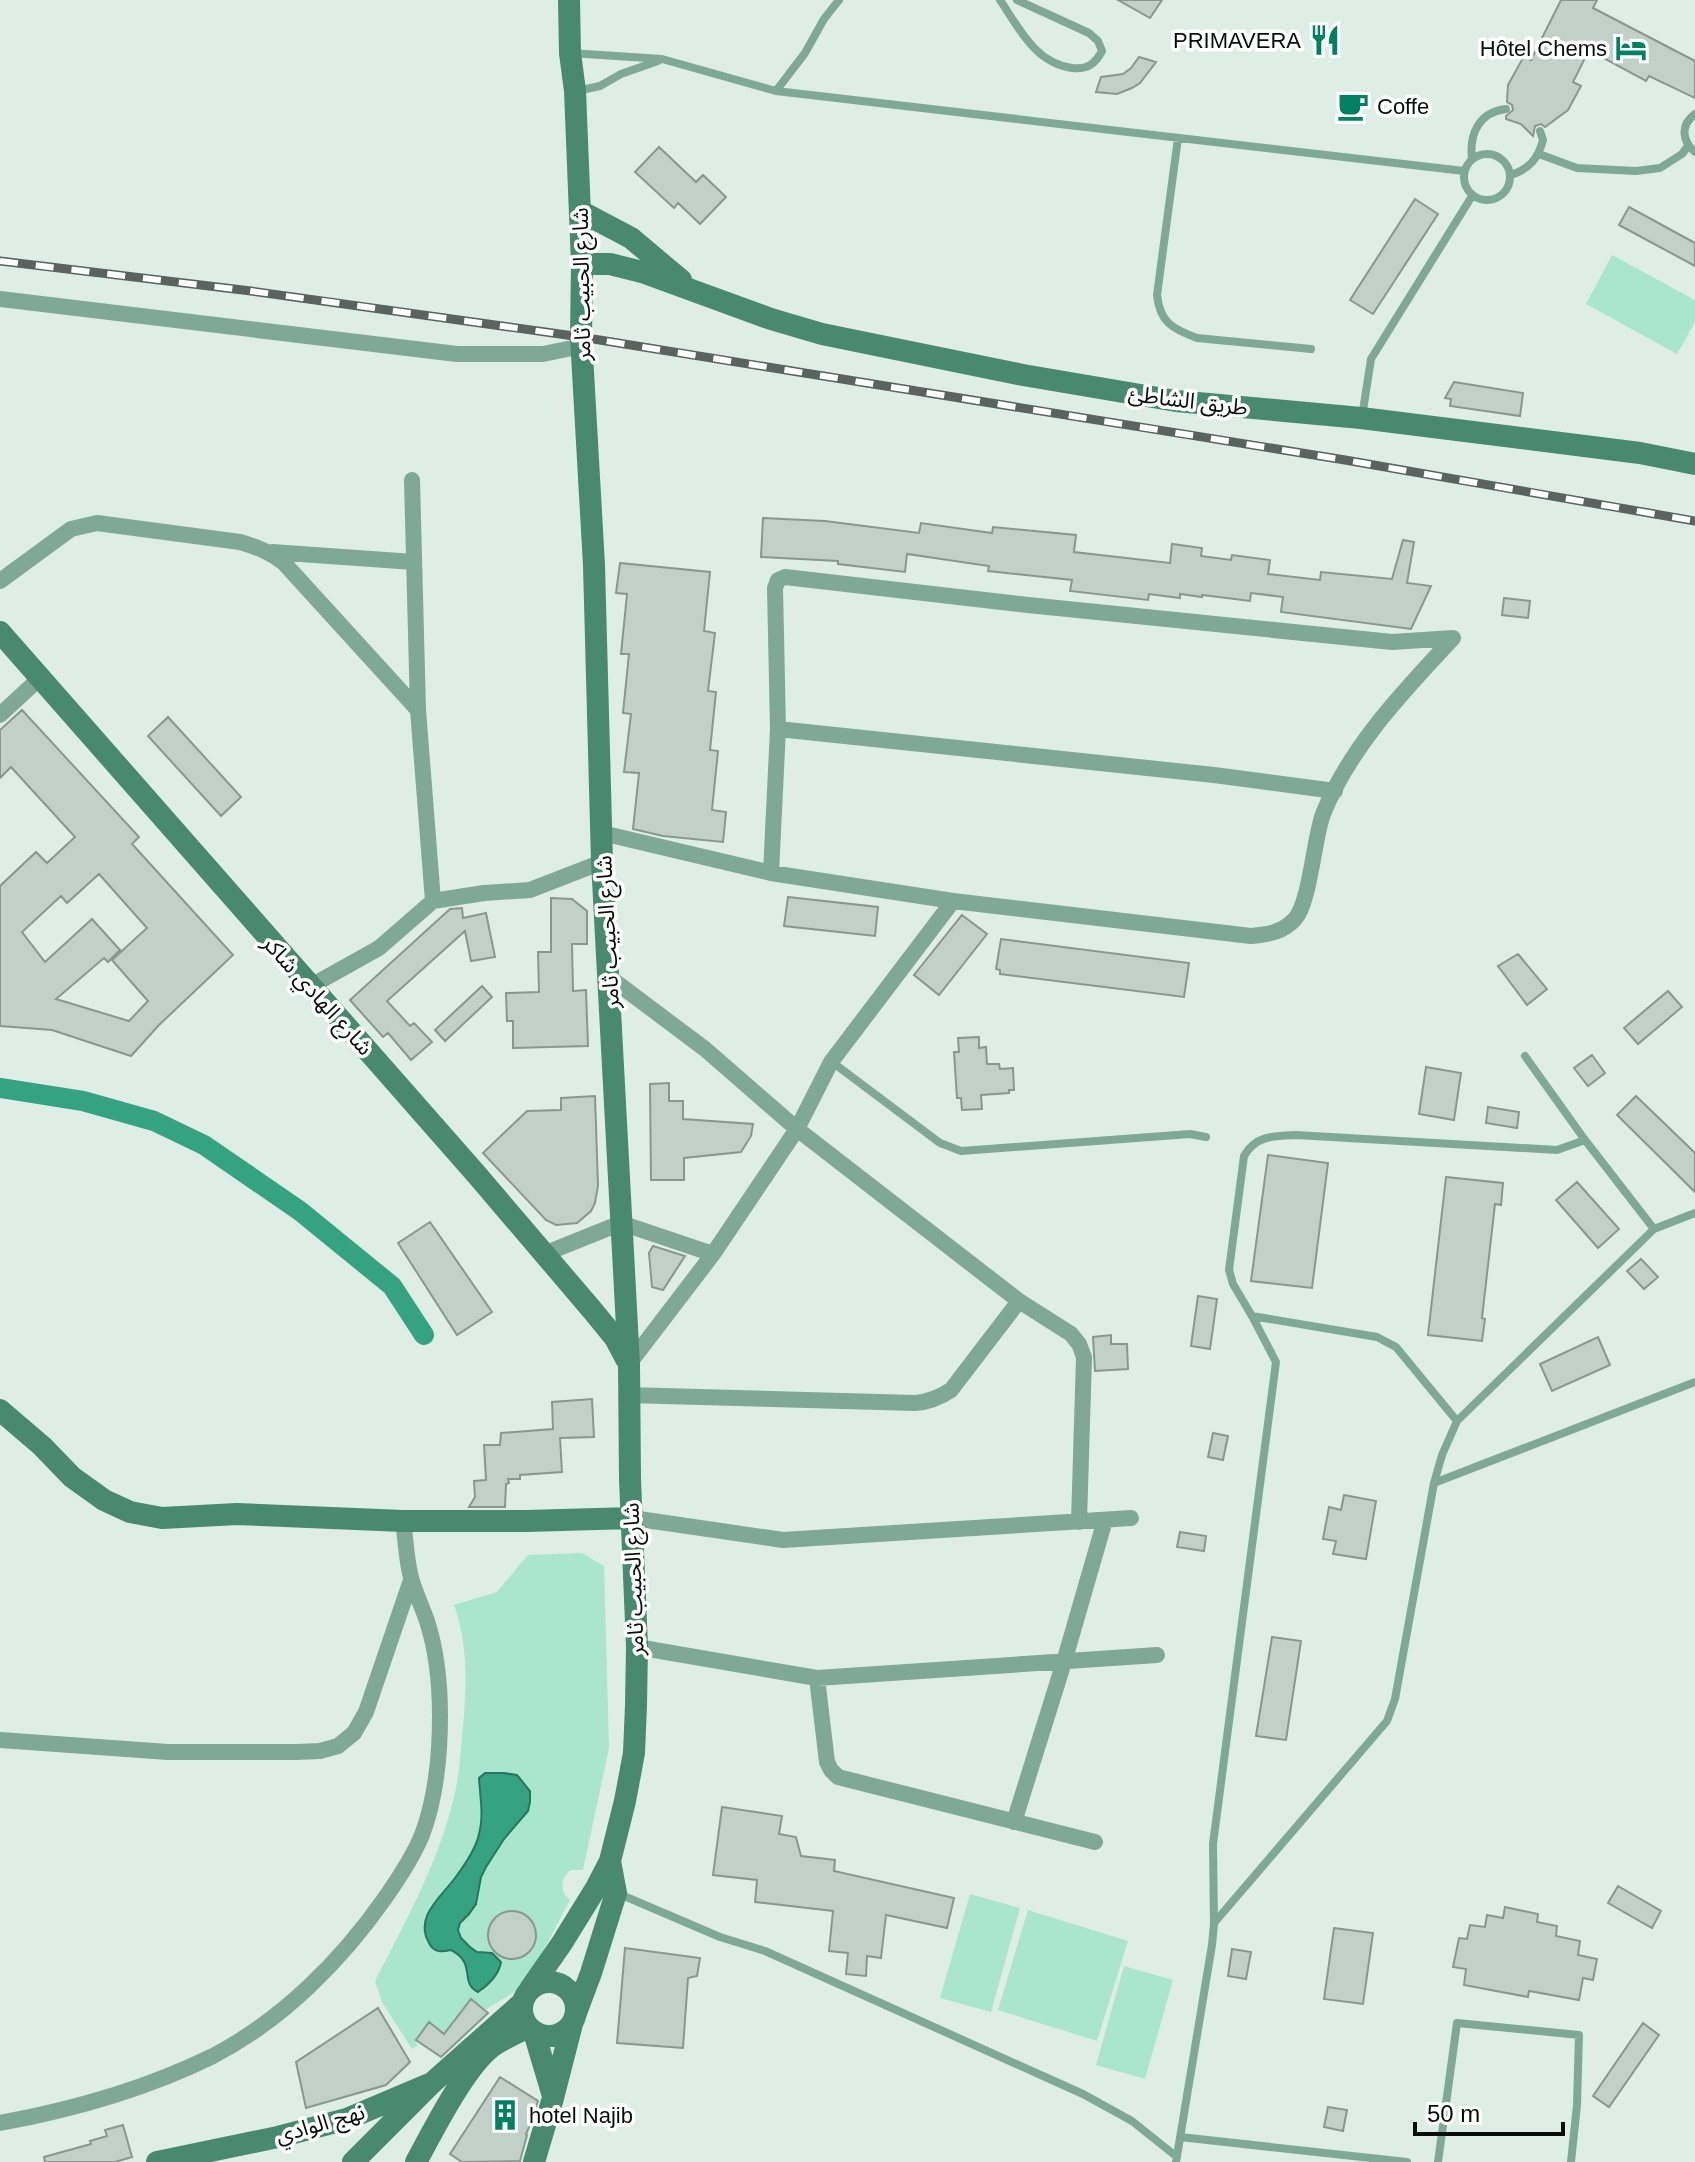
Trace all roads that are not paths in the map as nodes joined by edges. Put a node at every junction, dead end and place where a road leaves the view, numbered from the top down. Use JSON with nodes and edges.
{"nodes":[{"id":1,"x":569,"y":0,"type":"edge"},
{"id":2,"x":839,"y":0,"type":"edge"},
{"id":3,"x":1000,"y":0,"type":"edge"},
{"id":4,"x":1017,"y":0,"type":"edge"},
{"id":5,"x":570,"y":53,"type":"junction"},
{"id":6,"x":662,"y":59,"type":"junction"},
{"id":7,"x":575,"y":91,"type":"junction"},
{"id":8,"x":776,"y":91,"type":"junction"},
{"id":9,"x":1506,"y":109,"type":"dead end"},
{"id":10,"x":1695,"y":114,"type":"edge"},
{"id":11,"x":1540,"y":131,"type":"dead end"},
{"id":12,"x":1178,"y":138,"type":"junction"},
{"id":13,"x":1692,"y":149,"type":"edge"},
{"id":14,"x":1539,"y":154,"type":"junction"},
{"id":15,"x":1472,"y":159,"type":"junction"},
{"id":16,"x":1464,"y":171,"type":"junction"},
{"id":17,"x":1511,"y":175,"type":"junction"},
{"id":18,"x":1472,"y":196,"type":"junction"},
{"id":19,"x":580,"y":211,"type":"junction"},
{"id":20,"x":582,"y":264,"type":"junction"},
{"id":21,"x":692,"y":288,"type":"junction"},
{"id":22,"x":0,"y":299,"type":"edge"},
{"id":23,"x":582,"y":346,"type":"junction"},
{"id":24,"x":1311,"y":349,"type":"dead end"},
{"id":25,"x":1361,"y":418,"type":"junction"},
{"id":26,"x":1695,"y":464,"type":"edge"},
{"id":27,"x":412,"y":480,"type":"dead end"},
{"id":28,"x":270,"y":552,"type":"junction"},
{"id":29,"x":414,"y":562,"type":"junction"},
{"id":30,"x":0,"y":581,"type":"edge"},
{"id":31,"x":0,"y":632,"type":"edge"},
{"id":32,"x":41,"y":677,"type":"junction"},
{"id":33,"x":418,"y":710,"type":"junction"},
{"id":34,"x":0,"y":715,"type":"edge"},
{"id":35,"x":778,"y":729,"type":"junction"},
{"id":36,"x":1335,"y":791,"type":"junction"},
{"id":37,"x":602,"y":833,"type":"junction"},
{"id":38,"x":602,"y":862,"type":"junction"},
{"id":39,"x":771,"y":873,"type":"junction"},
{"id":40,"x":433,"y":901,"type":"junction"},
{"id":41,"x":953,"y":901,"type":"junction"},
{"id":42,"x":609,"y":977,"type":"junction"},
{"id":43,"x":311,"y":986,"type":"junction"},
{"id":44,"x":1525,"y":1056,"type":"dead end"},
{"id":45,"x":831,"y":1062,"type":"junction"},
{"id":46,"x":797,"y":1129,"type":"junction"},
{"id":47,"x":1206,"y":1137,"type":"dead end"},
{"id":48,"x":1585,"y":1140,"type":"junction"},
{"id":49,"x":1695,"y":1213,"type":"edge"},
{"id":50,"x":621,"y":1223,"type":"junction"},
{"id":51,"x":1654,"y":1229,"type":"junction"},
{"id":52,"x":544,"y":1254,"type":"junction"},
{"id":53,"x":713,"y":1254,"type":"junction"},
{"id":54,"x":1019,"y":1301,"type":"junction"},
{"id":55,"x":1252,"y":1316,"type":"junction"},
{"id":56,"x":629,"y":1364,"type":"junction"},
{"id":57,"x":1695,"y":1382,"type":"edge"},
{"id":58,"x":627,"y":1395,"type":"junction"},
{"id":59,"x":0,"y":1410,"type":"edge"},
{"id":60,"x":1457,"y":1421,"type":"junction"},
{"id":61,"x":1434,"y":1483,"type":"junction"},
{"id":62,"x":632,"y":1518,"type":"junction"},
{"id":63,"x":1131,"y":1518,"type":"dead end"},
{"id":64,"x":1105,"y":1520,"type":"junction"},
{"id":65,"x":403,"y":1521,"type":"junction"},
{"id":66,"x":1079,"y":1522,"type":"junction"},
{"id":67,"x":411,"y":1580,"type":"junction"},
{"id":68,"x":637,"y":1647,"type":"junction"},
{"id":69,"x":1157,"y":1655,"type":"dead end"},
{"id":70,"x":1064,"y":1662,"type":"junction"},
{"id":71,"x":817,"y":1678,"type":"junction"},
{"id":72,"x":0,"y":1740,"type":"edge"},
{"id":73,"x":1014,"y":1822,"type":"junction"},
{"id":74,"x":1095,"y":1842,"type":"dead end"},
{"id":75,"x":606,"y":1890,"type":"junction"},
{"id":76,"x":1214,"y":1924,"type":"junction"},
{"id":77,"x":526,"y":1996,"type":"junction"},
{"id":78,"x":574,"y":2019,"type":"junction"},
{"id":79,"x":531,"y":2029,"type":"junction"},
{"id":80,"x":432,"y":2083,"type":"junction"},
{"id":81,"x":553,"y":2098,"type":"junction"},
{"id":82,"x":0,"y":2123,"type":"edge"},
{"id":83,"x":1180,"y":2137,"type":"junction"},
{"id":84,"x":1176,"y":2160,"type":"edge"},
{"id":85,"x":157,"y":2162,"type":"edge"},
{"id":86,"x":353,"y":2162,"type":"edge"},
{"id":87,"x":416,"y":2162,"type":"edge"},
{"id":88,"x":534,"y":2162,"type":"edge"},
{"id":89,"x":1407,"y":2162,"type":"edge"},
{"id":90,"x":1438,"y":2162,"type":"edge"},
{"id":91,"x":1571,"y":2162,"type":"edge"}],
"edges":[{"from":1,"to":5,"type":"street","name":"شارع الحبيب ثامر"},
{"from":2,"to":8,"type":"lane"},
{"from":3,"to":4,"type":"lane"},
{"from":5,"to":6,"type":"lane"},
{"from":5,"to":7,"type":"street","name":"شارع الحبيب ثامر"},
{"from":6,"to":7,"type":"lane"},
{"from":6,"to":8,"type":"lane"},
{"from":7,"to":19,"type":"street","name":"شارع الحبيب ثامر"},
{"from":8,"to":12,"type":"lane"},
{"from":9,"to":15,"type":"lane"},
{"from":10,"to":13,"type":"lane"},
{"from":11,"to":14,"type":"lane"},
{"from":12,"to":16,"type":"lane"},
{"from":12,"to":24,"type":"lane"},
{"from":13,"to":14,"type":"lane"},
{"from":14,"to":17,"type":"lane"},
{"from":15,"to":16,"type":"lane"},
{"from":15,"to":17,"type":"lane"},
{"from":16,"to":18,"type":"lane"},
{"from":17,"to":18,"type":"lane"},
{"from":18,"to":25,"type":"lane"},
{"from":19,"to":20,"type":"street","name":"شارع الحبيب ثامر"},
{"from":19,"to":21,"type":"street","name":"طريق الشاطئ"},
{"from":20,"to":21,"type":"street","name":"طريق الشاطئ"},
{"from":20,"to":23,"type":"street","name":"شارع الحبيب ثامر"},
{"from":21,"to":25,"type":"street","name":"طريق الشاطئ"},
{"from":22,"to":23,"type":"street"},
{"from":23,"to":37,"type":"street","name":"شارع الحبيب ثامر"},
{"from":25,"to":26,"type":"street","name":"طريق الشاطئ"},
{"from":27,"to":29,"type":"street"},
{"from":28,"to":29,"type":"street"},
{"from":28,"to":30,"type":"street"},
{"from":28,"to":33,"type":"street"},
{"from":29,"to":33,"type":"street"},
{"from":31,"to":32,"type":"street","name":"شارع الهادي شاكر"},
{"from":32,"to":34,"type":"street"},
{"from":32,"to":43,"type":"street","name":"شارع الهادي شاكر"},
{"from":33,"to":40,"type":"street"},
{"from":35,"to":36,"type":"street"},
{"from":35,"to":36,"type":"street"},
{"from":35,"to":39,"type":"street"},
{"from":36,"to":41,"type":"street"},
{"from":37,"to":38,"type":"street","name":"شارع الحبيب ثامر"},
{"from":37,"to":39,"type":"street"},
{"from":38,"to":40,"type":"street"},
{"from":38,"to":42,"type":"street","name":"شارع الحبيب ثامر"},
{"from":39,"to":41,"type":"street"},
{"from":40,"to":43,"type":"street"},
{"from":41,"to":45,"type":"street"},
{"from":42,"to":46,"type":"street"},
{"from":42,"to":50,"type":"street","name":"شارع الحبيب ثامر"},
{"from":43,"to":52,"type":"street","name":"شارع الهادي شاكر"},
{"from":44,"to":48,"type":"lane"},
{"from":45,"to":46,"type":"street"},
{"from":45,"to":47,"type":"lane"},
{"from":46,"to":53,"type":"street"},
{"from":46,"to":54,"type":"street"},
{"from":48,"to":51,"type":"lane"},
{"from":48,"to":55,"type":"lane"},
{"from":49,"to":51,"type":"lane"},
{"from":50,"to":52,"type":"street"},
{"from":50,"to":53,"type":"street"},
{"from":50,"to":56,"type":"street","name":"شارع الحبيب ثامر"},
{"from":51,"to":60,"type":"lane"},
{"from":52,"to":56,"type":"street","name":"شارع الهادي شاكر"},
{"from":53,"to":56,"type":"street"},
{"from":54,"to":58,"type":"street"},
{"from":54,"to":66,"type":"street"},
{"from":55,"to":60,"type":"lane"},
{"from":55,"to":76,"type":"lane"},
{"from":56,"to":58,"type":"street","name":"شارع الحبيب ثامر"},
{"from":57,"to":61,"type":"lane"},
{"from":58,"to":62,"type":"street","name":"شارع الحبيب ثامر"},
{"from":59,"to":65,"type":"street"},
{"from":60,"to":61,"type":"lane"},
{"from":61,"to":76,"type":"lane"},
{"from":62,"to":65,"type":"street"},
{"from":62,"to":66,"type":"street"},
{"from":62,"to":68,"type":"street","name":"شارع الحبيب ثامر"},
{"from":63,"to":64,"type":"street"},
{"from":64,"to":66,"type":"street"},
{"from":64,"to":70,"type":"street"},
{"from":65,"to":67,"type":"street"},
{"from":67,"to":72,"type":"street"},
{"from":67,"to":82,"type":"street"},
{"from":68,"to":71,"type":"street"},
{"from":68,"to":75,"type":"street","name":"شارع الحبيب ثامر"},
{"from":69,"to":70,"type":"street"},
{"from":70,"to":71,"type":"street"},
{"from":70,"to":73,"type":"street"},
{"from":71,"to":73,"type":"street"},
{"from":73,"to":74,"type":"street"},
{"from":75,"to":77,"type":"street"},
{"from":75,"to":78,"type":"street"},
{"from":75,"to":84,"type":"lane"},
{"from":76,"to":83,"type":"lane"},
{"from":77,"to":78,"type":"street"},
{"from":77,"to":79,"type":"street"},
{"from":77,"to":80,"type":"street"},
{"from":78,"to":79,"type":"street"},
{"from":78,"to":81,"type":"street"},
{"from":79,"to":81,"type":"street"},
{"from":79,"to":87,"type":"street"},
{"from":80,"to":85,"type":"street","name":"نهج الوادي"},
{"from":80,"to":86,"type":"street"},
{"from":81,"to":88,"type":"street"},
{"from":83,"to":84,"type":"lane"},
{"from":83,"to":89,"type":"lane"},
{"from":90,"to":91,"type":"lane"}]}
